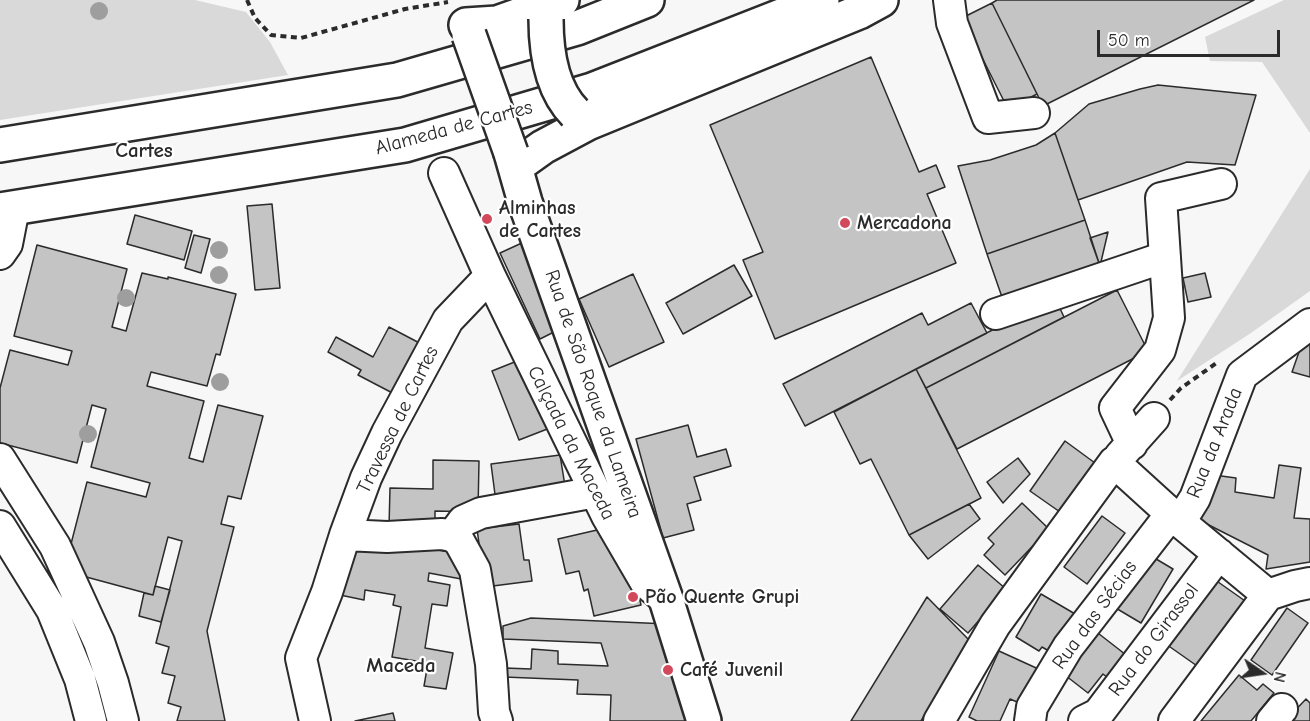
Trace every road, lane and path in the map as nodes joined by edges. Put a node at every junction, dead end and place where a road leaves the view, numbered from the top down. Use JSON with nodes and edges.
{"nodes":[{"id":1,"x":247,"y":0,"type":"edge"},
{"id":2,"x":647,"y":0,"type":"edge"},
{"id":3,"x":822,"y":0,"type":"edge"},
{"id":4,"x":881,"y":0,"type":"edge"},
{"id":5,"x":949,"y":0,"type":"edge"},
{"id":6,"x":552,"y":6,"type":"edge"},
{"id":7,"x":463,"y":15,"type":"edge"},
{"id":8,"x":1034,"y":113,"type":"dead end"},
{"id":9,"x":582,"y":118,"type":"junction"},
{"id":10,"x":0,"y":145,"type":"edge"},
{"id":11,"x":513,"y":160,"type":"junction"},
{"id":12,"x":444,"y":172,"type":"dead end"},
{"id":13,"x":1221,"y":184,"type":"dead end"},
{"id":14,"x":7,"y":209,"type":"edge"},
{"id":15,"x":0,"y":254,"type":"edge"},
{"id":16,"x":1165,"y":257,"type":"junction"},
{"id":17,"x":490,"y":276,"type":"junction"},
{"id":18,"x":996,"y":314,"type":"dead end"},
{"id":19,"x":1310,"y":324,"type":"edge"},
{"id":20,"x":1224,"y":359,"type":"dead end"},
{"id":21,"x":1154,"y":418,"type":"joint"},
{"id":22,"x":1123,"y":453,"type":"junction"},
{"id":23,"x":0,"y":459,"type":"edge"},
{"id":24,"x":596,"y":492,"type":"junction"},
{"id":25,"x":1176,"y":518,"type":"junction"},
{"id":26,"x":0,"y":526,"type":"edge"},
{"id":27,"x":345,"y":535,"type":"junction"},
{"id":28,"x":455,"y":538,"type":"junction"},
{"id":29,"x":1219,"y":554,"type":"junction"},
{"id":30,"x":1310,"y":583,"type":"edge"},
{"id":31,"x":1268,"y":595,"type":"junction"},
{"id":32,"x":666,"y":599,"type":"junction"},
{"id":33,"x":91,"y":721,"type":"edge"},
{"id":34,"x":123,"y":721,"type":"edge"},
{"id":35,"x":315,"y":721,"type":"edge"},
{"id":36,"x":498,"y":721,"type":"edge"},
{"id":37,"x":704,"y":721,"type":"edge"},
{"id":38,"x":939,"y":721,"type":"edge"},
{"id":39,"x":1030,"y":721,"type":"edge"},
{"id":40,"x":1084,"y":721,"type":"edge"},
{"id":41,"x":1174,"y":721,"type":"edge"}],
"edges":[{"from":1,"to":7,"type":"path"},
{"from":2,"to":10,"type":"main road"},
{"from":3,"to":14,"type":"main road","name":"Alameda de Cartes"},
{"from":4,"to":9,"type":"main road"},
{"from":5,"to":8,"type":"street"},
{"from":6,"to":7,"type":"main road"},
{"from":6,"to":9,"type":"main road","bridge":true},
{"from":7,"to":11,"type":"main road","name":"Rua de São Roque da Lameira","bridge":true},
{"from":9,"to":11,"type":"main road"},
{"from":11,"to":32,"type":"main road","name":"Rua de São Roque da Lameira"},
{"from":12,"to":17,"type":"street"},
{"from":13,"to":16,"type":"street"},
{"from":14,"to":15,"type":"street"},
{"from":16,"to":18,"type":"street"},
{"from":16,"to":22,"type":"street"},
{"from":17,"to":24,"type":"street","name":"Calçada da Maceda"},
{"from":17,"to":27,"type":"street","name":"Travessa de Cartes"},
{"from":19,"to":25,"type":"street","name":"Rua da Arada"},
{"from":20,"to":21,"type":"path"},
{"from":21,"to":22,"type":"street"},
{"from":22,"to":25,"type":"street"},
{"from":22,"to":38,"type":"street"},
{"from":23,"to":34,"type":"street"},
{"from":24,"to":28,"type":"street"},
{"from":24,"to":32,"type":"street","name":"Calçada da Maceda"},
{"from":25,"to":29,"type":"street"},
{"from":25,"to":39,"type":"street","name":"Rua das Sécias"},
{"from":26,"to":33,"type":"street"},
{"from":27,"to":28,"type":"street"},
{"from":27,"to":35,"type":"street","name":"Travessa de Cartes"},
{"from":28,"to":36,"type":"street"},
{"from":29,"to":31,"type":"street"},
{"from":29,"to":40,"type":"street","name":"Rua do Girassol"},
{"from":30,"to":31,"type":"street"},
{"from":31,"to":41,"type":"street"},
{"from":32,"to":37,"type":"main road","name":"Rua de São Roque da Lameira"}]}
